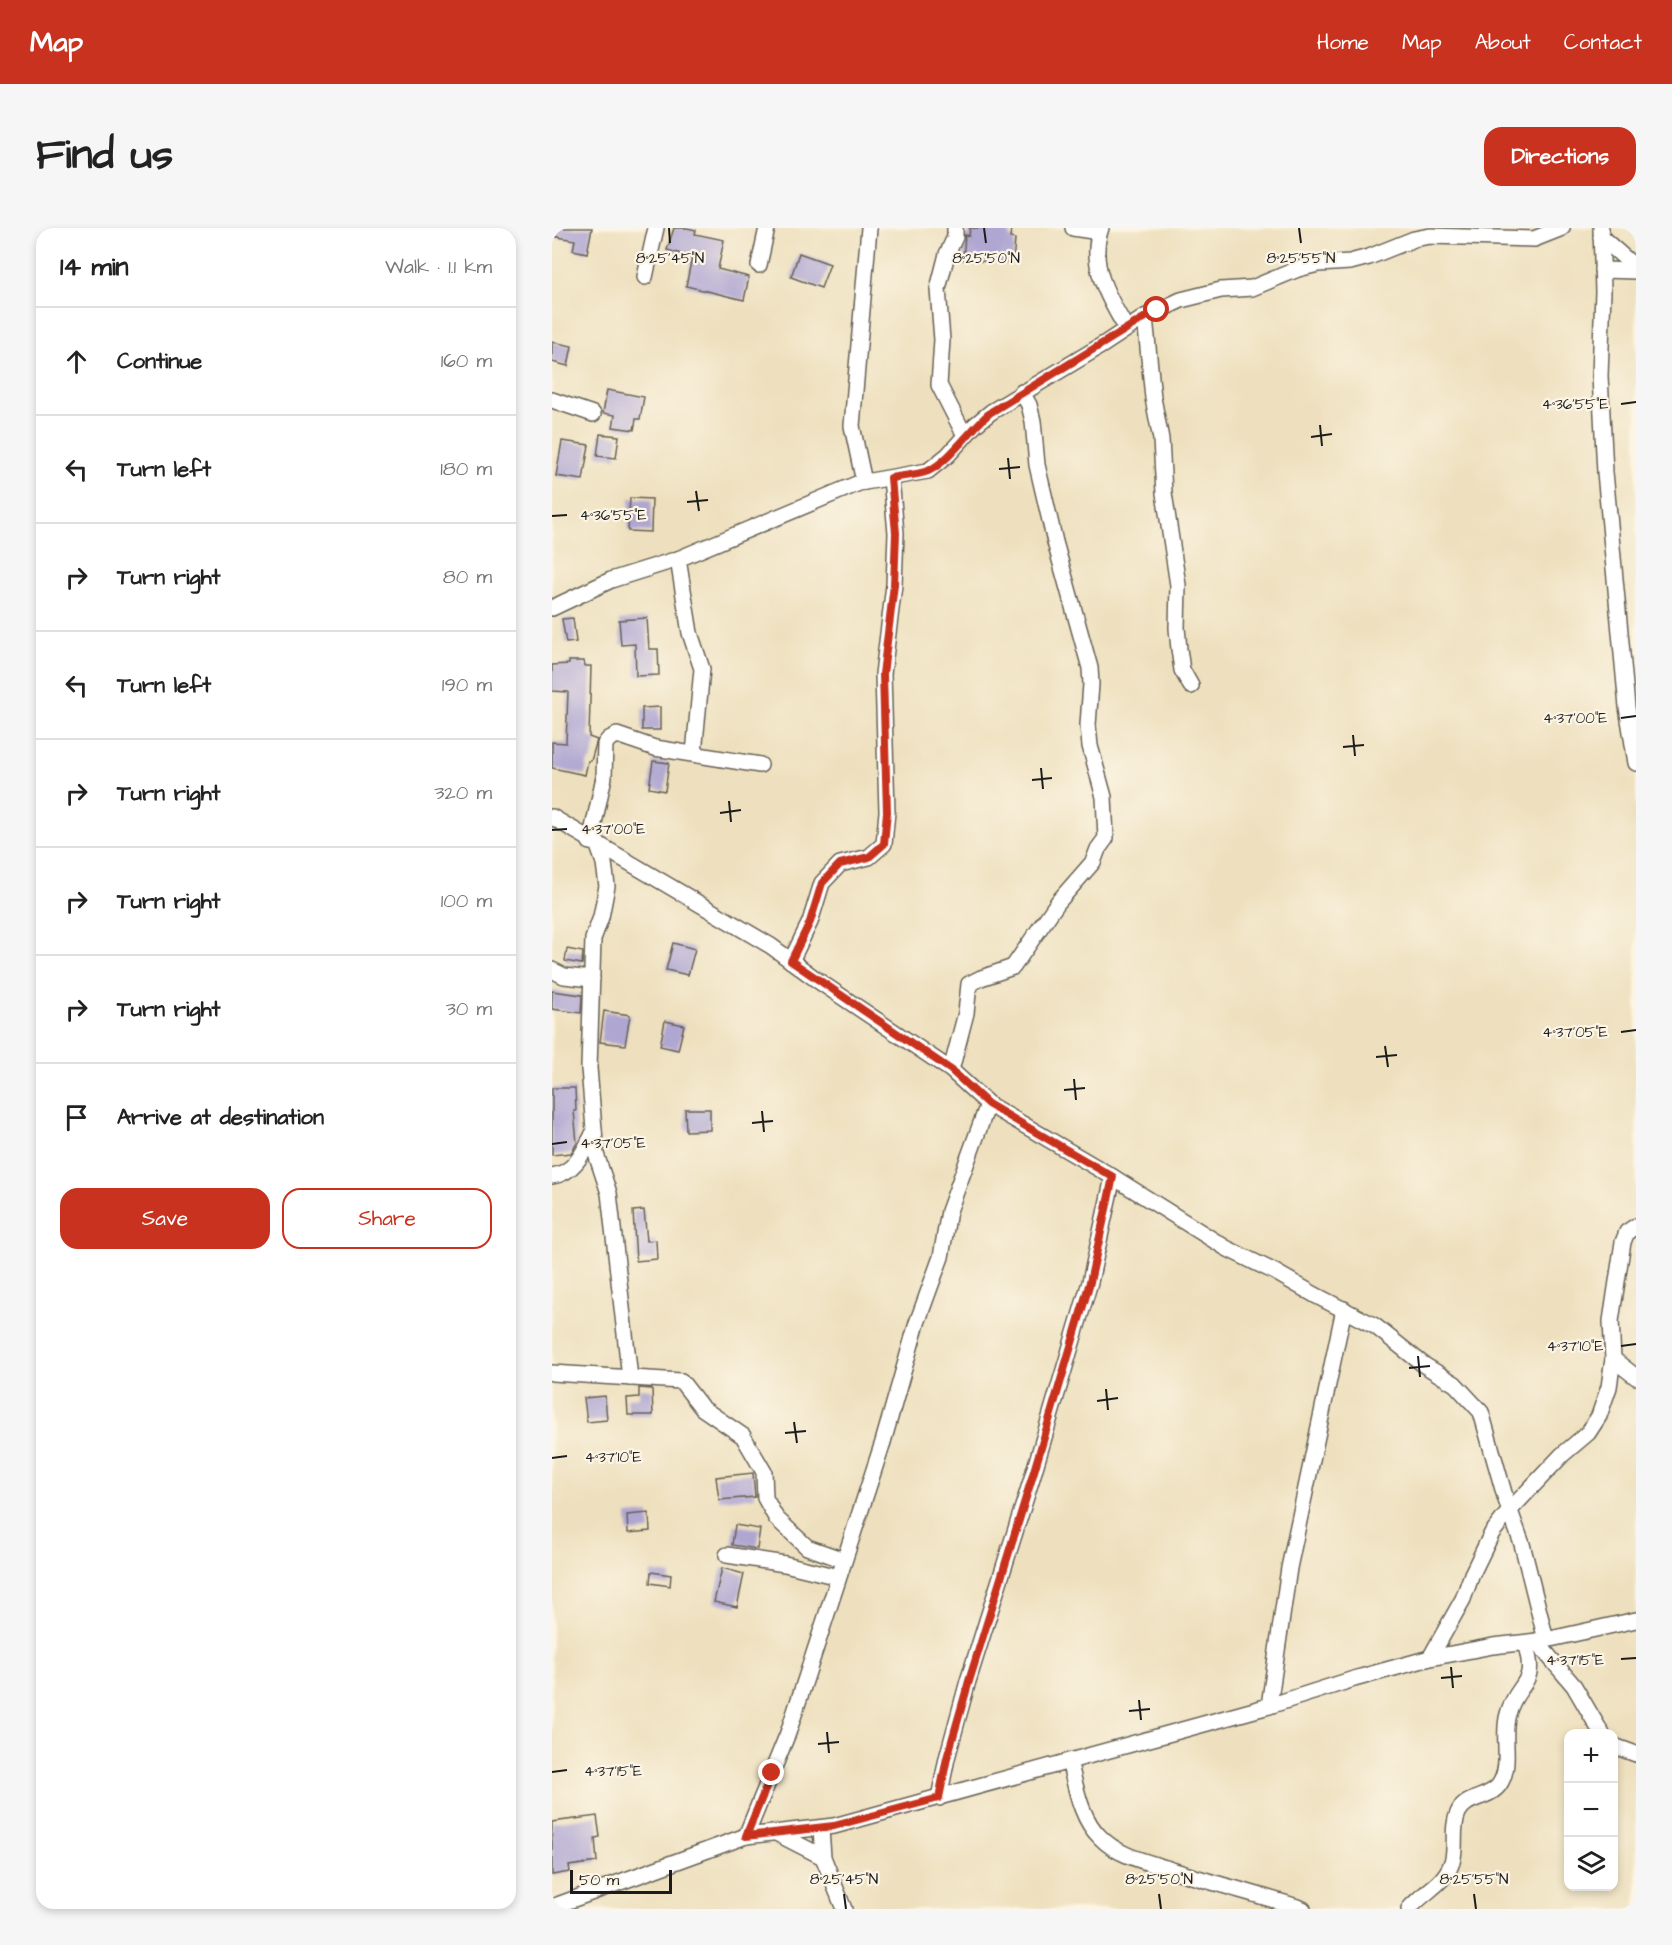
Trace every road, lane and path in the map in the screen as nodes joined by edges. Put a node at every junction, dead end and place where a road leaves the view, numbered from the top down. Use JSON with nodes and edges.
{"nodes":[{"id":1,"x":656,"y":228,"type":"edge"},
{"id":2,"x":767,"y":228,"type":"edge"},
{"id":3,"x":869,"y":228,"type":"edge"},
{"id":4,"x":955,"y":228,"type":"edge"},
{"id":5,"x":1072,"y":228,"type":"edge"},
{"id":6,"x":1562,"y":228,"type":"edge"},
{"id":7,"x":1100,"y":230,"type":"edge"},
{"id":8,"x":1601,"y":232,"type":"edge"},
{"id":9,"x":759,"y":265,"type":"dead end"},
{"id":10,"x":1602,"y":270,"type":"junction"},
{"id":11,"x":1636,"y":270,"type":"edge"},
{"id":12,"x":645,"y":277,"type":"dead end"},
{"id":13,"x":1145,"y":317,"type":"junction"},
{"id":14,"x":1126,"y":328,"type":"junction"},
{"id":15,"x":1022,"y":392,"type":"junction"},
{"id":16,"x":552,"y":400,"type":"edge"},
{"id":17,"x":593,"y":414,"type":"dead end"},
{"id":18,"x":965,"y":436,"type":"junction"},
{"id":19,"x":891,"y":478,"type":"junction"},
{"id":20,"x":864,"y":482,"type":"junction"},
{"id":21,"x":678,"y":559,"type":"junction"},
{"id":22,"x":552,"y":608,"type":"edge"},
{"id":23,"x":1191,"y":686,"type":"dead end"},
{"id":24,"x":694,"y":753,"type":"junction"},
{"id":25,"x":1636,"y":764,"type":"edge"},
{"id":26,"x":760,"y":765,"type":"dead end"},
{"id":27,"x":552,"y":818,"type":"edge"},
{"id":28,"x":594,"y":844,"type":"junction"},
{"id":29,"x":791,"y":961,"type":"junction"},
{"id":30,"x":552,"y":970,"type":"edge"},
{"id":31,"x":592,"y":980,"type":"junction"},
{"id":32,"x":951,"y":1070,"type":"junction"},
{"id":33,"x":988,"y":1104,"type":"junction"},
{"id":34,"x":594,"y":1132,"type":"junction"},
{"id":35,"x":573,"y":1167,"type":"junction"},
{"id":36,"x":602,"y":1174,"type":"junction"},
{"id":37,"x":552,"y":1176,"type":"edge"},
{"id":38,"x":1113,"y":1177,"type":"junction"},
{"id":39,"x":1636,"y":1226,"type":"edge"},
{"id":40,"x":1344,"y":1309,"type":"junction"},
{"id":41,"x":1613,"y":1359,"type":"junction"},
{"id":42,"x":552,"y":1373,"type":"edge"},
{"id":43,"x":1636,"y":1377,"type":"edge"},
{"id":44,"x":630,"y":1378,"type":"junction"},
{"id":45,"x":1510,"y":1510,"type":"junction"},
{"id":46,"x":727,"y":1555,"type":"dead end"},
{"id":47,"x":844,"y":1560,"type":"junction"},
{"id":48,"x":838,"y":1577,"type":"junction"},
{"id":49,"x":1636,"y":1620,"type":"edge"},
{"id":50,"x":1536,"y":1641,"type":"junction"},
{"id":51,"x":1430,"y":1658,"type":"junction"},
{"id":52,"x":1269,"y":1706,"type":"junction"},
{"id":53,"x":1599,"y":1729,"type":"edge"},
{"id":54,"x":1618,"y":1747,"type":"edge"},
{"id":55,"x":1636,"y":1754,"type":"edge"},
{"id":56,"x":1069,"y":1761,"type":"junction"},
{"id":57,"x":939,"y":1798,"type":"junction"},
{"id":58,"x":821,"y":1829,"type":"junction"},
{"id":59,"x":778,"y":1834,"type":"junction"},
{"id":60,"x":746,"y":1836,"type":"junction"},
{"id":61,"x":823,"y":1857,"type":"junction"},
{"id":62,"x":552,"y":1907,"type":"edge"},
{"id":63,"x":844,"y":1909,"type":"edge"},
{"id":64,"x":1303,"y":1909,"type":"edge"},
{"id":65,"x":1409,"y":1909,"type":"edge"}],
"edges":[{"from":1,"to":12,"type":"street"},
{"from":2,"to":9,"type":"street"},
{"from":3,"to":20,"type":"street"},
{"from":4,"to":18,"type":"street"},
{"from":5,"to":7,"type":"street"},
{"from":6,"to":13,"type":"street"},
{"from":7,"to":14,"type":"street"},
{"from":8,"to":10,"type":"street"},
{"from":8,"to":11,"type":"street"},
{"from":10,"to":11,"type":"street"},
{"from":10,"to":25,"type":"street"},
{"from":13,"to":14,"type":"street"},
{"from":13,"to":23,"type":"street"},
{"from":14,"to":15,"type":"street"},
{"from":15,"to":18,"type":"street"},
{"from":15,"to":32,"type":"street"},
{"from":16,"to":17,"type":"street"},
{"from":18,"to":19,"type":"street"},
{"from":19,"to":20,"type":"street"},
{"from":19,"to":29,"type":"street"},
{"from":20,"to":21,"type":"street"},
{"from":21,"to":22,"type":"street"},
{"from":21,"to":24,"type":"street"},
{"from":24,"to":26,"type":"street"},
{"from":24,"to":28,"type":"street"},
{"from":27,"to":28,"type":"street"},
{"from":28,"to":29,"type":"street"},
{"from":28,"to":31,"type":"street"},
{"from":29,"to":32,"type":"street"},
{"from":30,"to":31,"type":"street"},
{"from":31,"to":34,"type":"street"},
{"from":32,"to":33,"type":"street"},
{"from":33,"to":38,"type":"street"},
{"from":33,"to":47,"type":"street"},
{"from":34,"to":35,"type":"street"},
{"from":34,"to":36,"type":"street"},
{"from":35,"to":36,"type":"street"},
{"from":35,"to":37,"type":"street"},
{"from":36,"to":44,"type":"street"},
{"from":38,"to":40,"type":"street"},
{"from":38,"to":57,"type":"street"},
{"from":39,"to":41,"type":"street"},
{"from":40,"to":45,"type":"street"},
{"from":40,"to":52,"type":"street"},
{"from":41,"to":43,"type":"street"},
{"from":41,"to":45,"type":"street"},
{"from":42,"to":44,"type":"street"},
{"from":44,"to":47,"type":"street"},
{"from":45,"to":50,"type":"street"},
{"from":45,"to":51,"type":"street"},
{"from":46,"to":48,"type":"street"},
{"from":47,"to":48,"type":"street"},
{"from":48,"to":60,"type":"street"},
{"from":49,"to":50,"type":"street"},
{"from":50,"to":51,"type":"street"},
{"from":50,"to":53,"type":"street"},
{"from":50,"to":65,"type":"street"},
{"from":51,"to":52,"type":"street"},
{"from":52,"to":56,"type":"street"},
{"from":54,"to":55,"type":"street"},
{"from":56,"to":57,"type":"street"},
{"from":56,"to":64,"type":"street"},
{"from":57,"to":58,"type":"street"},
{"from":58,"to":59,"type":"street"},
{"from":58,"to":61,"type":"street"},
{"from":59,"to":60,"type":"street"},
{"from":59,"to":61,"type":"street"},
{"from":60,"to":62,"type":"street"},
{"from":61,"to":63,"type":"street"}]}
